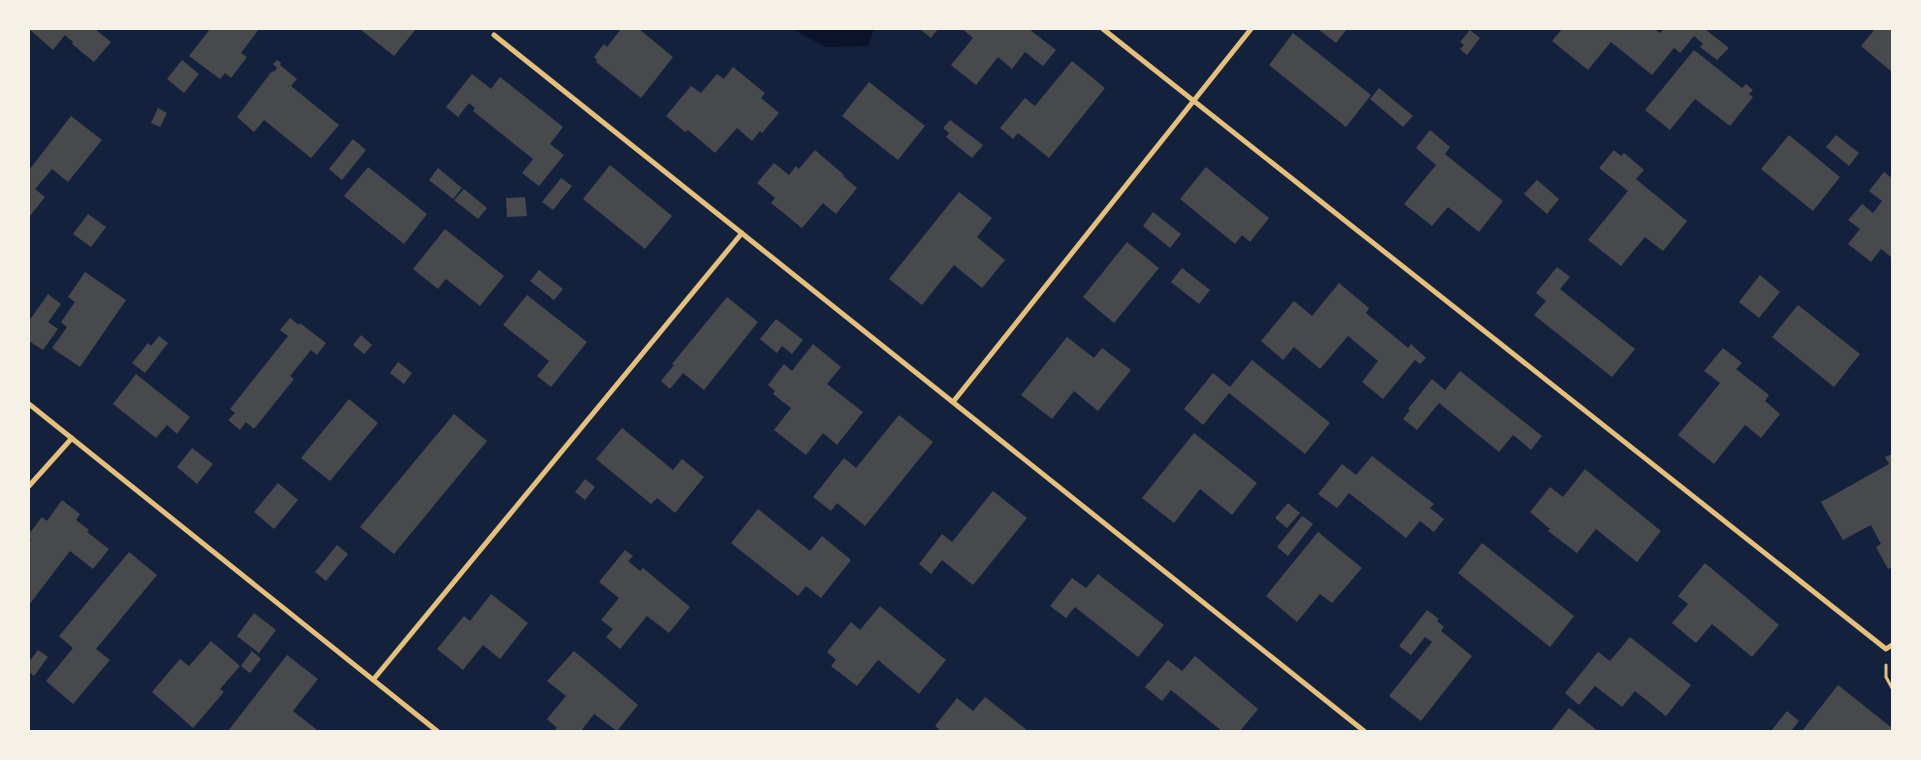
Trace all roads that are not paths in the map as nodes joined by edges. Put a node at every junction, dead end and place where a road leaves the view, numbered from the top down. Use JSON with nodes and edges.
{"nodes":[{"id":1,"x":1103,"y":29,"type":"edge"},
{"id":2,"x":1250,"y":29,"type":"edge"},
{"id":3,"x":494,"y":35,"type":"dead end"},
{"id":4,"x":1195,"y":100,"type":"junction"},
{"id":5,"x":742,"y":233,"type":"junction"},
{"id":6,"x":953,"y":402,"type":"junction"},
{"id":7,"x":29,"y":404,"type":"edge"},
{"id":8,"x":72,"y":438,"type":"junction"},
{"id":9,"x":29,"y":486,"type":"edge"},
{"id":10,"x":1892,"y":645,"type":"edge"},
{"id":11,"x":373,"y":680,"type":"junction"},
{"id":12,"x":437,"y":731,"type":"edge"},
{"id":13,"x":1364,"y":731,"type":"edge"}],
"edges":[{"from":1,"to":4,"type":"street"},
{"from":2,"to":4,"type":"street"},
{"from":3,"to":5,"type":"street"},
{"from":4,"to":6,"type":"street"},
{"from":4,"to":10,"type":"street"},
{"from":5,"to":6,"type":"street"},
{"from":5,"to":11,"type":"street"},
{"from":6,"to":13,"type":"street"},
{"from":7,"to":8,"type":"street"},
{"from":8,"to":9,"type":"street"},
{"from":8,"to":11,"type":"street"},
{"from":11,"to":12,"type":"street"}]}
